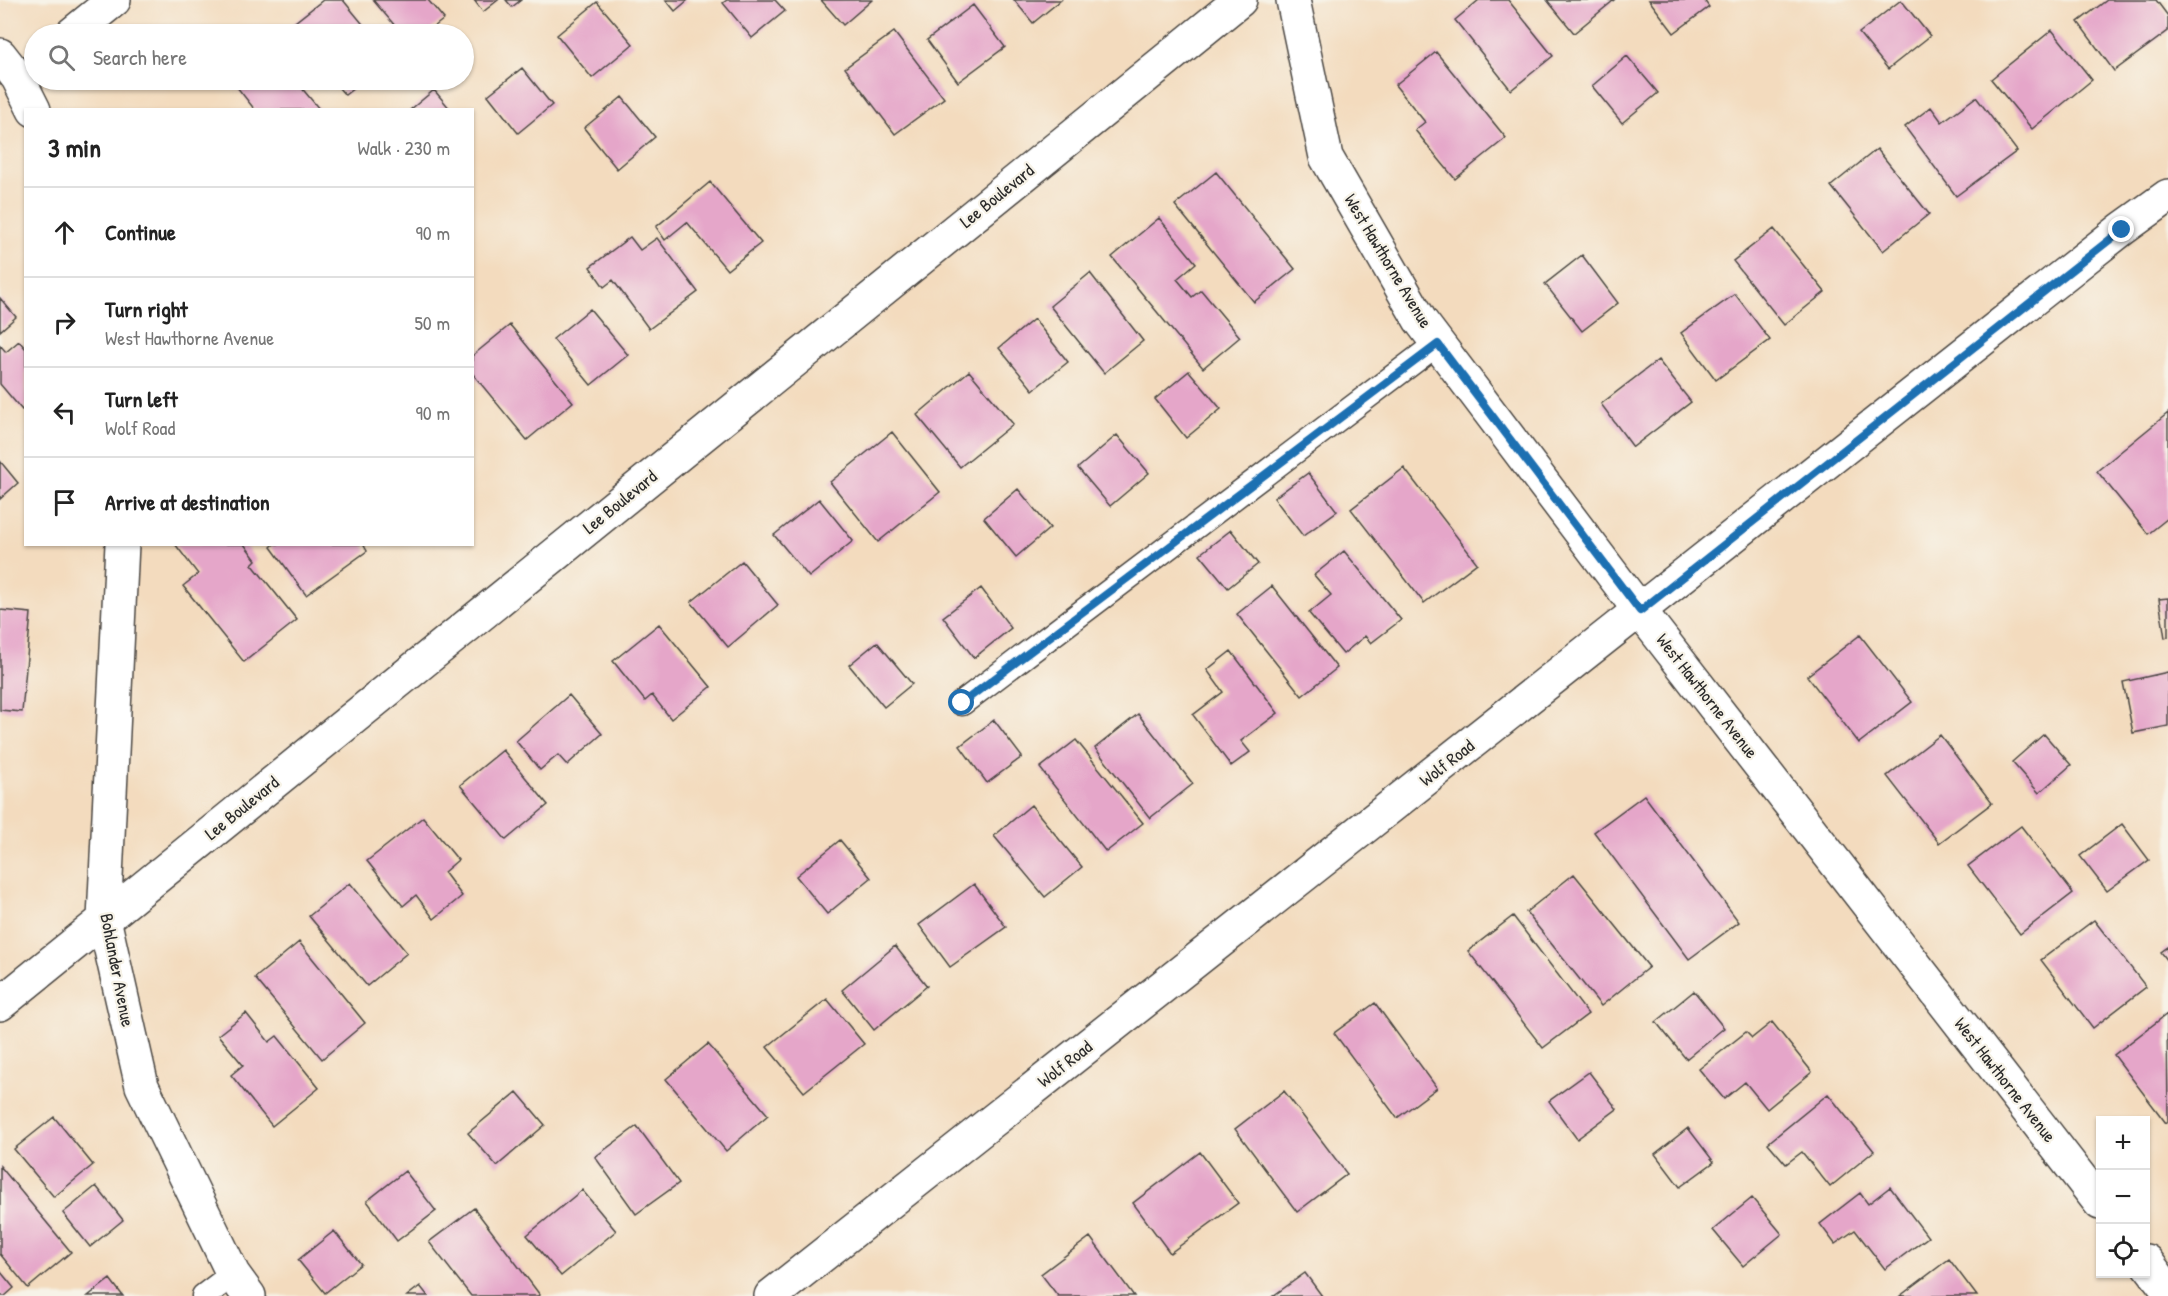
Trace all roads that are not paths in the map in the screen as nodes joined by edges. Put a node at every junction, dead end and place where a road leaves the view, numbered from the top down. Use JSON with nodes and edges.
{"nodes":[{"id":1,"x":114,"y":0,"type":"edge"},
{"id":2,"x":1240,"y":0,"type":"edge"},
{"id":3,"x":1293,"y":0,"type":"edge"},
{"id":4,"x":84,"y":24,"type":"edge"},
{"id":5,"x":13,"y":72,"type":"edge"},
{"id":6,"x":33,"y":108,"type":"edge"},
{"id":7,"x":2168,"y":196,"type":"edge"},
{"id":8,"x":1438,"y":344,"type":"junction"},
{"id":9,"x":122,"y":546,"type":"edge"},
{"id":10,"x":1640,"y":611,"type":"junction"},
{"id":11,"x":962,"y":703,"type":"dead end"},
{"id":12,"x":104,"y":919,"type":"junction"},
{"id":13,"x":0,"y":1004,"type":"edge"},
{"id":14,"x":2096,"y":1198,"type":"edge"},
{"id":15,"x":2150,"y":1267,"type":"edge"},
{"id":16,"x":241,"y":1285,"type":"edge"},
{"id":17,"x":2168,"y":1290,"type":"edge"},
{"id":18,"x":204,"y":1296,"type":"edge"},
{"id":19,"x":771,"y":1296,"type":"edge"}],
"edges":[{"from":1,"to":4,"type":"street"},
{"from":2,"to":12,"type":"street","name":"Lee Boulevard"},
{"from":3,"to":8,"type":"street","name":"West Hawthorne Avenue"},
{"from":5,"to":6,"type":"street"},
{"from":7,"to":10,"type":"street","name":"Wolf Road"},
{"from":8,"to":10,"type":"street","name":"West Hawthorne Avenue"},
{"from":8,"to":11,"type":"lane"},
{"from":9,"to":12,"type":"street","name":"Bohlander Avenue"},
{"from":10,"to":14,"type":"street","name":"West Hawthorne Avenue"},
{"from":10,"to":19,"type":"street","name":"Wolf Road"},
{"from":12,"to":13,"type":"street","name":"Lee Boulevard"},
{"from":12,"to":16,"type":"street","name":"Bohlander Avenue"},
{"from":15,"to":17,"type":"street"},
{"from":16,"to":18,"type":"lane"}]}
